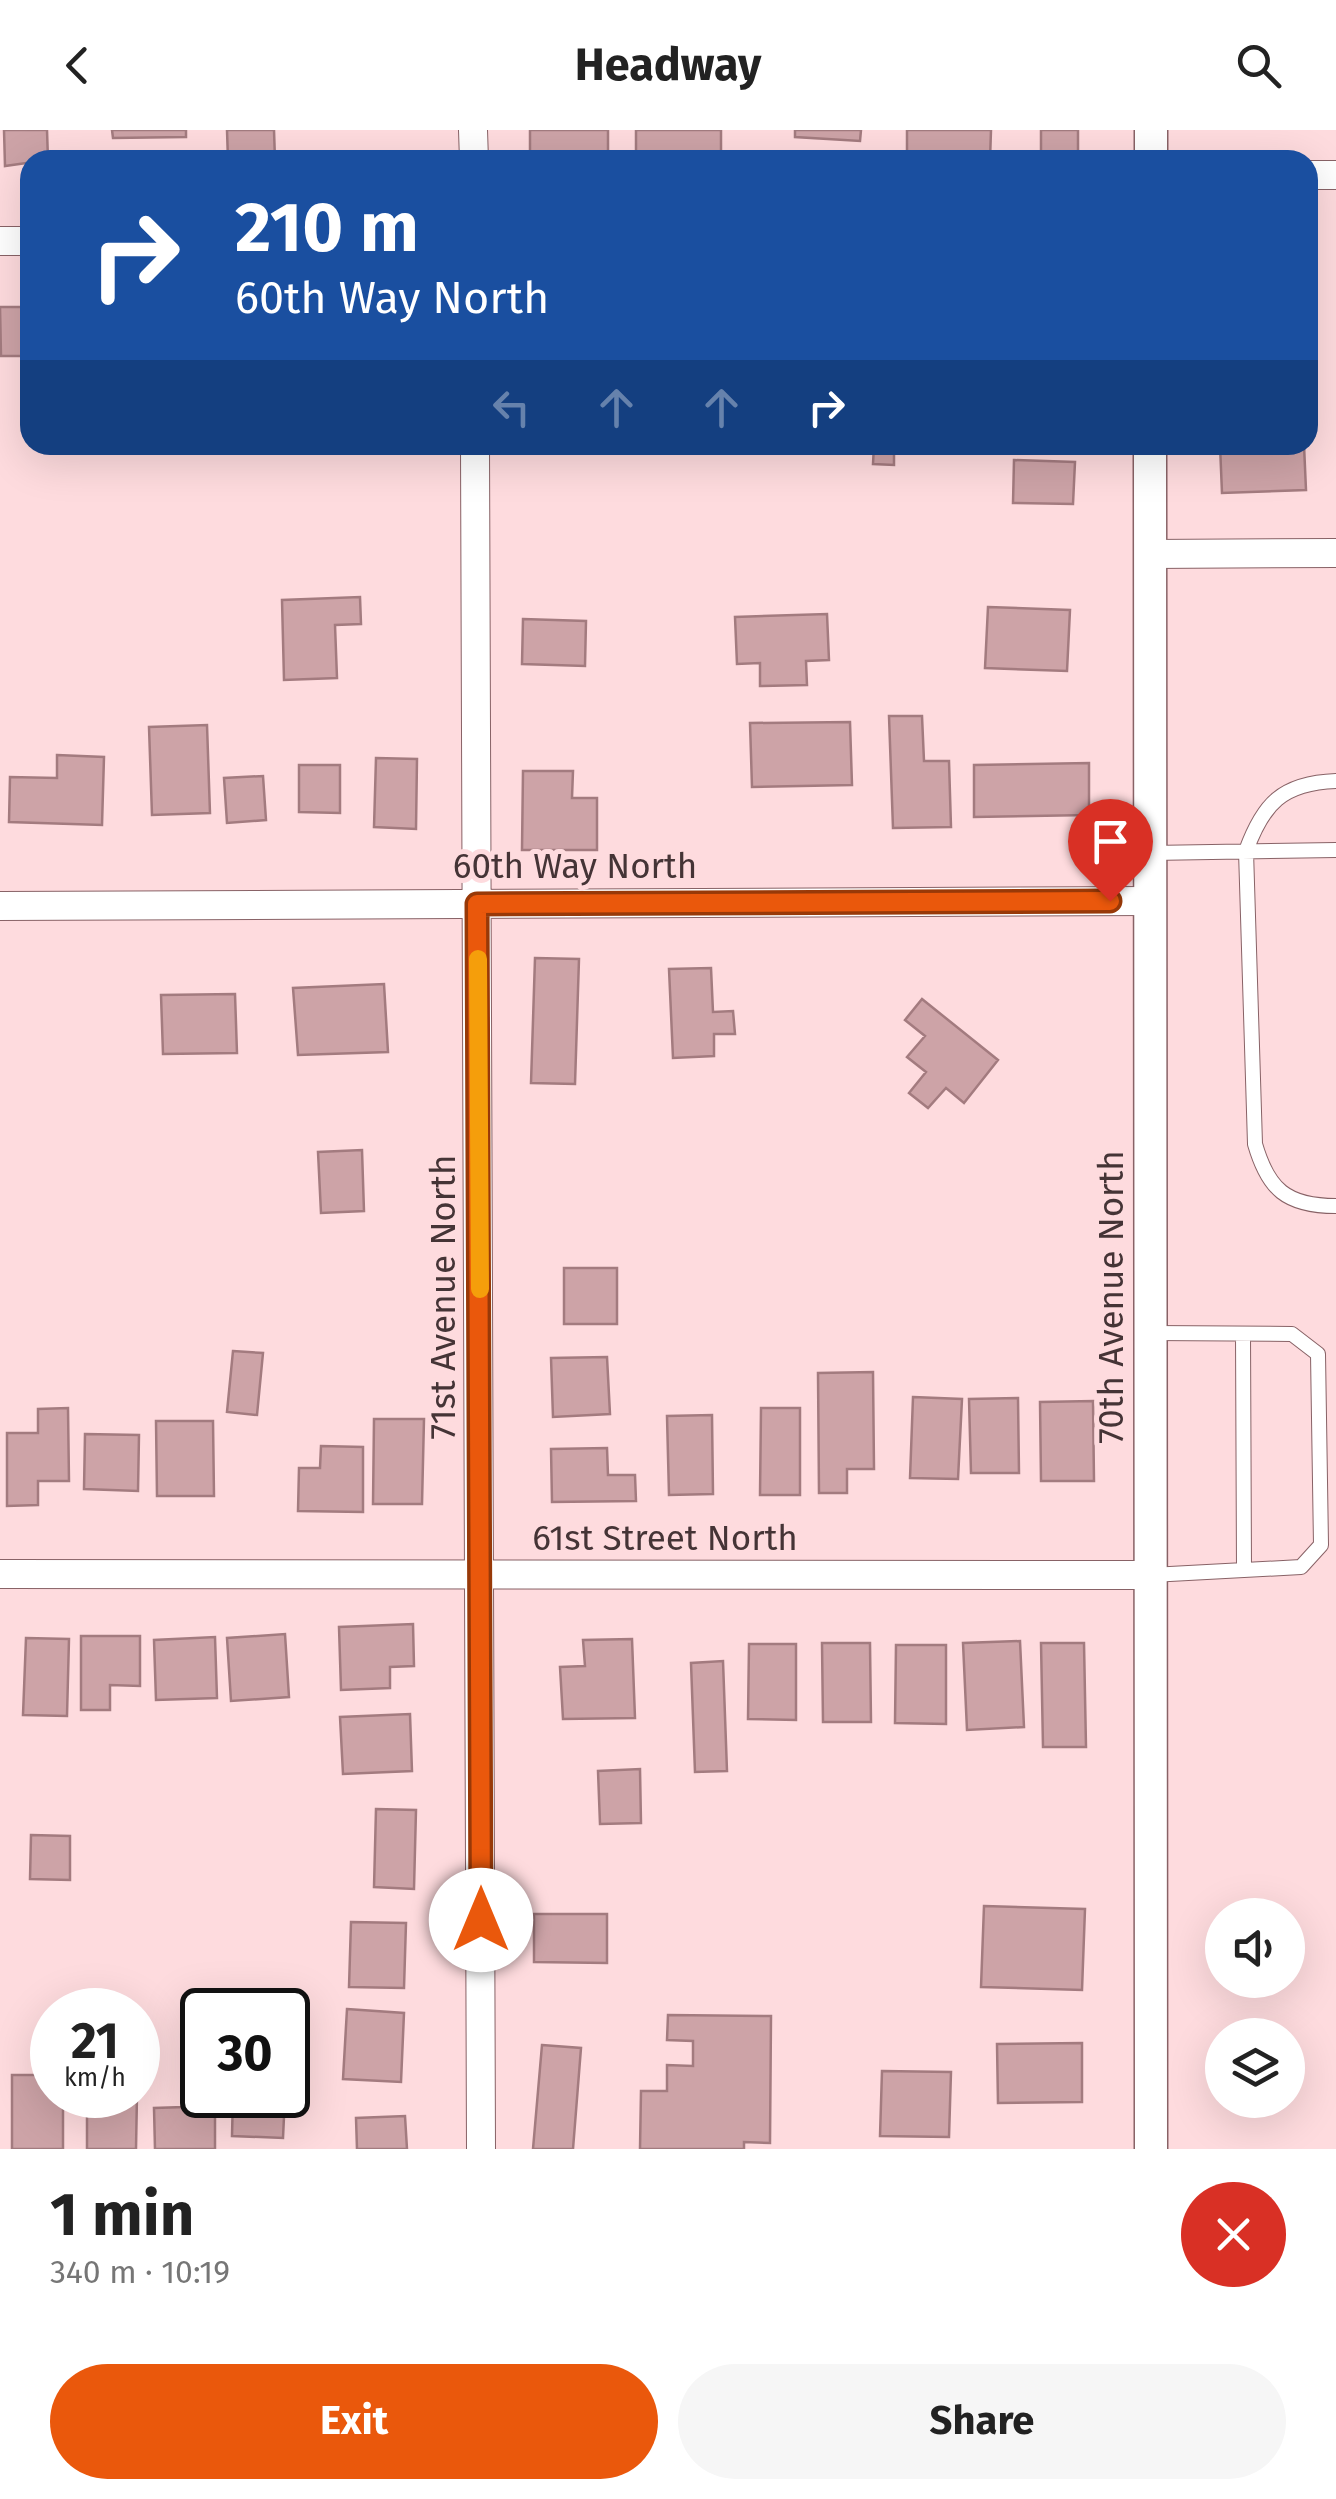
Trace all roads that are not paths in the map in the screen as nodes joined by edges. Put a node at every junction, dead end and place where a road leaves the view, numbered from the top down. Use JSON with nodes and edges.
{"nodes":[{"id":1,"x":475,"y":455,"type":"edge"},
{"id":2,"x":1150,"y":455,"type":"edge"},
{"id":3,"x":1336,"y":553,"type":"edge"},
{"id":4,"x":1150,"y":554,"type":"junction"},
{"id":5,"x":1336,"y":781,"type":"edge"},
{"id":6,"x":1336,"y":850,"type":"edge"},
{"id":7,"x":1246,"y":852,"type":"junction"},
{"id":8,"x":1150,"y":854,"type":"junction"},
{"id":9,"x":1150,"y":901,"type":"junction"},
{"id":10,"x":477,"y":904,"type":"junction"},
{"id":11,"x":0,"y":906,"type":"edge"},
{"id":12,"x":1336,"y":1206,"type":"edge"},
{"id":13,"x":1151,"y":1333,"type":"junction"},
{"id":14,"x":1243,"y":1334,"type":"junction"},
{"id":15,"x":1244,"y":1570,"type":"junction"},
{"id":16,"x":0,"y":1574,"type":"edge"},
{"id":17,"x":1151,"y":1575,"type":"junction"},
{"id":18,"x":482,"y":1576,"type":"junction"},
{"id":19,"x":481,"y":2149,"type":"edge"},
{"id":20,"x":1151,"y":2149,"type":"edge"}],
"edges":[{"from":1,"to":10,"type":"street","name":"71st Avenue North"},
{"from":2,"to":4,"type":"street","name":"70th Avenue North"},
{"from":3,"to":4,"type":"street"},
{"from":4,"to":8,"type":"street","name":"70th Avenue North"},
{"from":5,"to":7,"type":"lane"},
{"from":6,"to":7,"type":"lane"},
{"from":7,"to":8,"type":"lane"},
{"from":7,"to":12,"type":"lane"},
{"from":8,"to":9,"type":"street","name":"70th Avenue North"},
{"from":9,"to":10,"type":"street","name":"60th Way North"},
{"from":9,"to":13,"type":"street","name":"70th Avenue North"},
{"from":10,"to":11,"type":"street","name":"60th Way North"},
{"from":10,"to":18,"type":"street","name":"71st Avenue North"},
{"from":13,"to":14,"type":"lane"},
{"from":13,"to":17,"type":"street","name":"70th Avenue North"},
{"from":14,"to":15,"type":"lane"},
{"from":14,"to":15,"type":"lane"},
{"from":15,"to":17,"type":"lane"},
{"from":16,"to":18,"type":"street","name":"61st Street North"},
{"from":17,"to":18,"type":"street","name":"61st Street North"},
{"from":17,"to":20,"type":"street","name":"70th Avenue North"},
{"from":18,"to":19,"type":"street","name":"71st Avenue North"}]}
